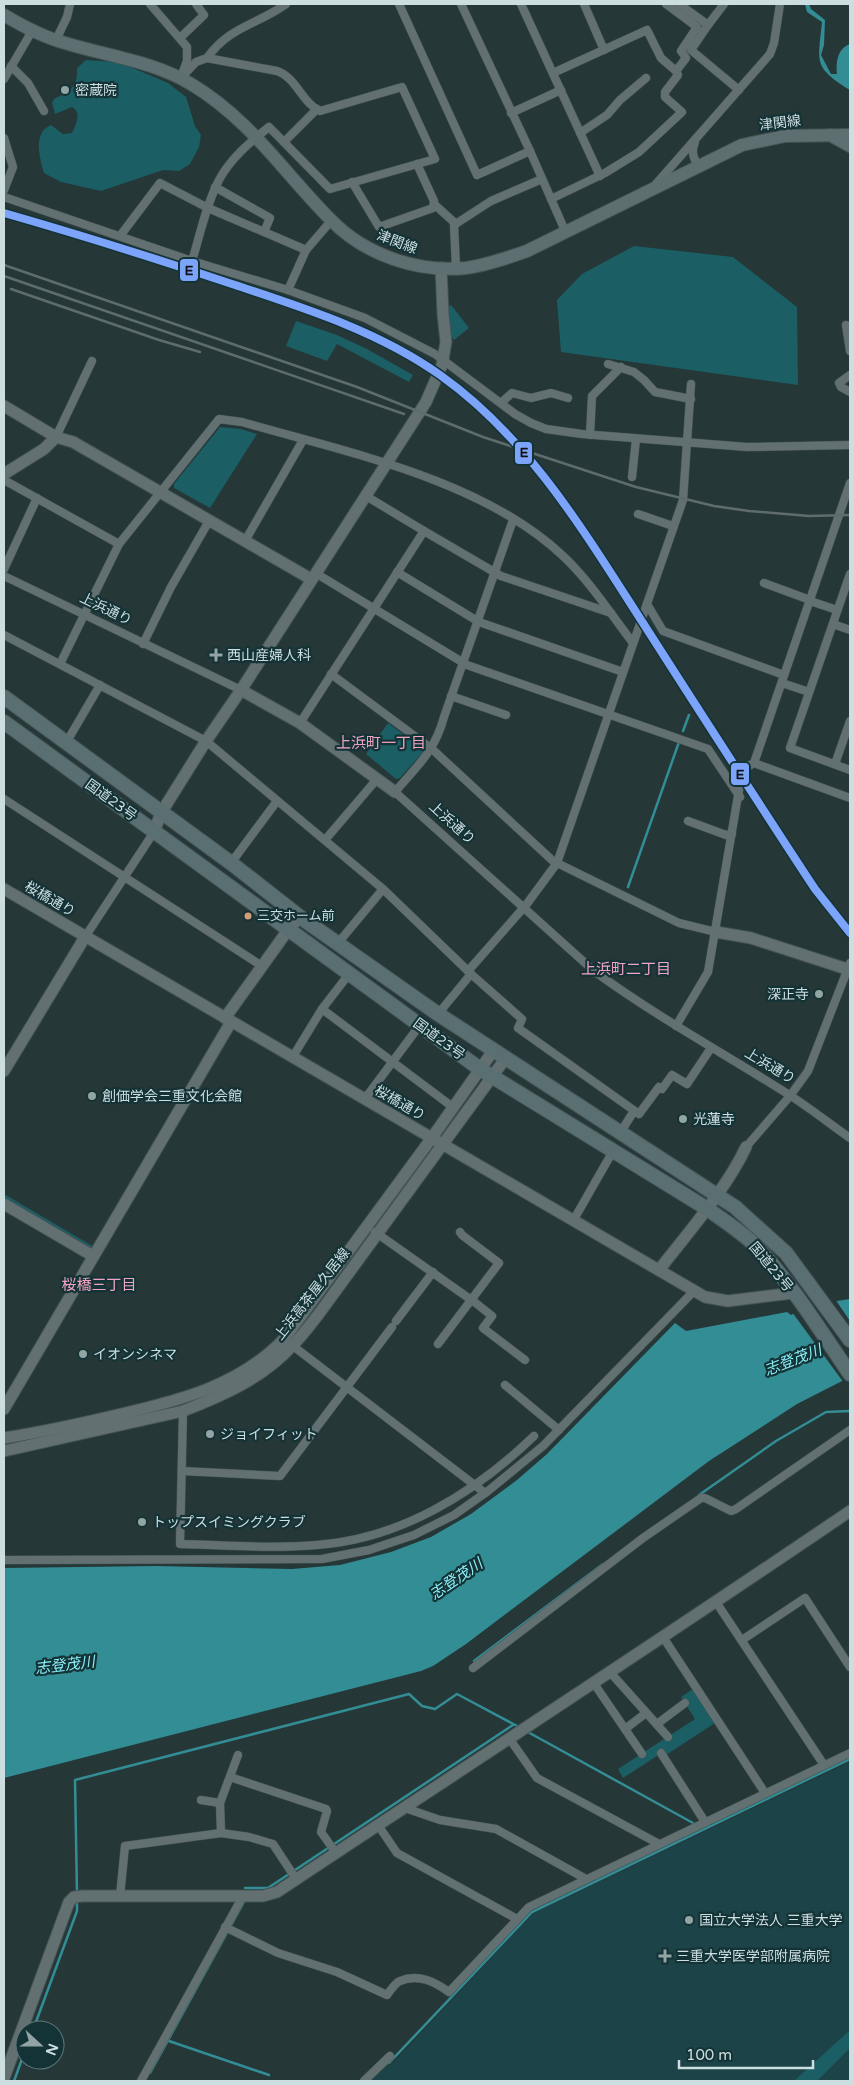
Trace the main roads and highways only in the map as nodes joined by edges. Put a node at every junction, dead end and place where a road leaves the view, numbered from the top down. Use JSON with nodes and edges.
{"nodes":[{"id":1,"x":4,"y":15,"type":"edge"},
{"id":2,"x":830,"y":135,"type":"junction"},
{"id":3,"x":850,"y":135,"type":"edge"},
{"id":4,"x":850,"y":146,"type":"edge"},
{"id":5,"x":4,"y":697,"type":"edge"},
{"id":6,"x":4,"y":722,"type":"edge"},
{"id":7,"x":850,"y":1340,"type":"edge"},
{"id":8,"x":850,"y":1374,"type":"edge"}],
"edges":[{"from":1,"to":2,"type":"main road","name":"津関線"},
{"from":2,"to":3,"type":"main road","name":"津関線"},
{"from":2,"to":4,"type":"main road","name":"津関線"},
{"from":5,"to":7,"type":"highway","name":"国道23号"},
{"from":6,"to":8,"type":"highway","name":"国道23号"}]}
